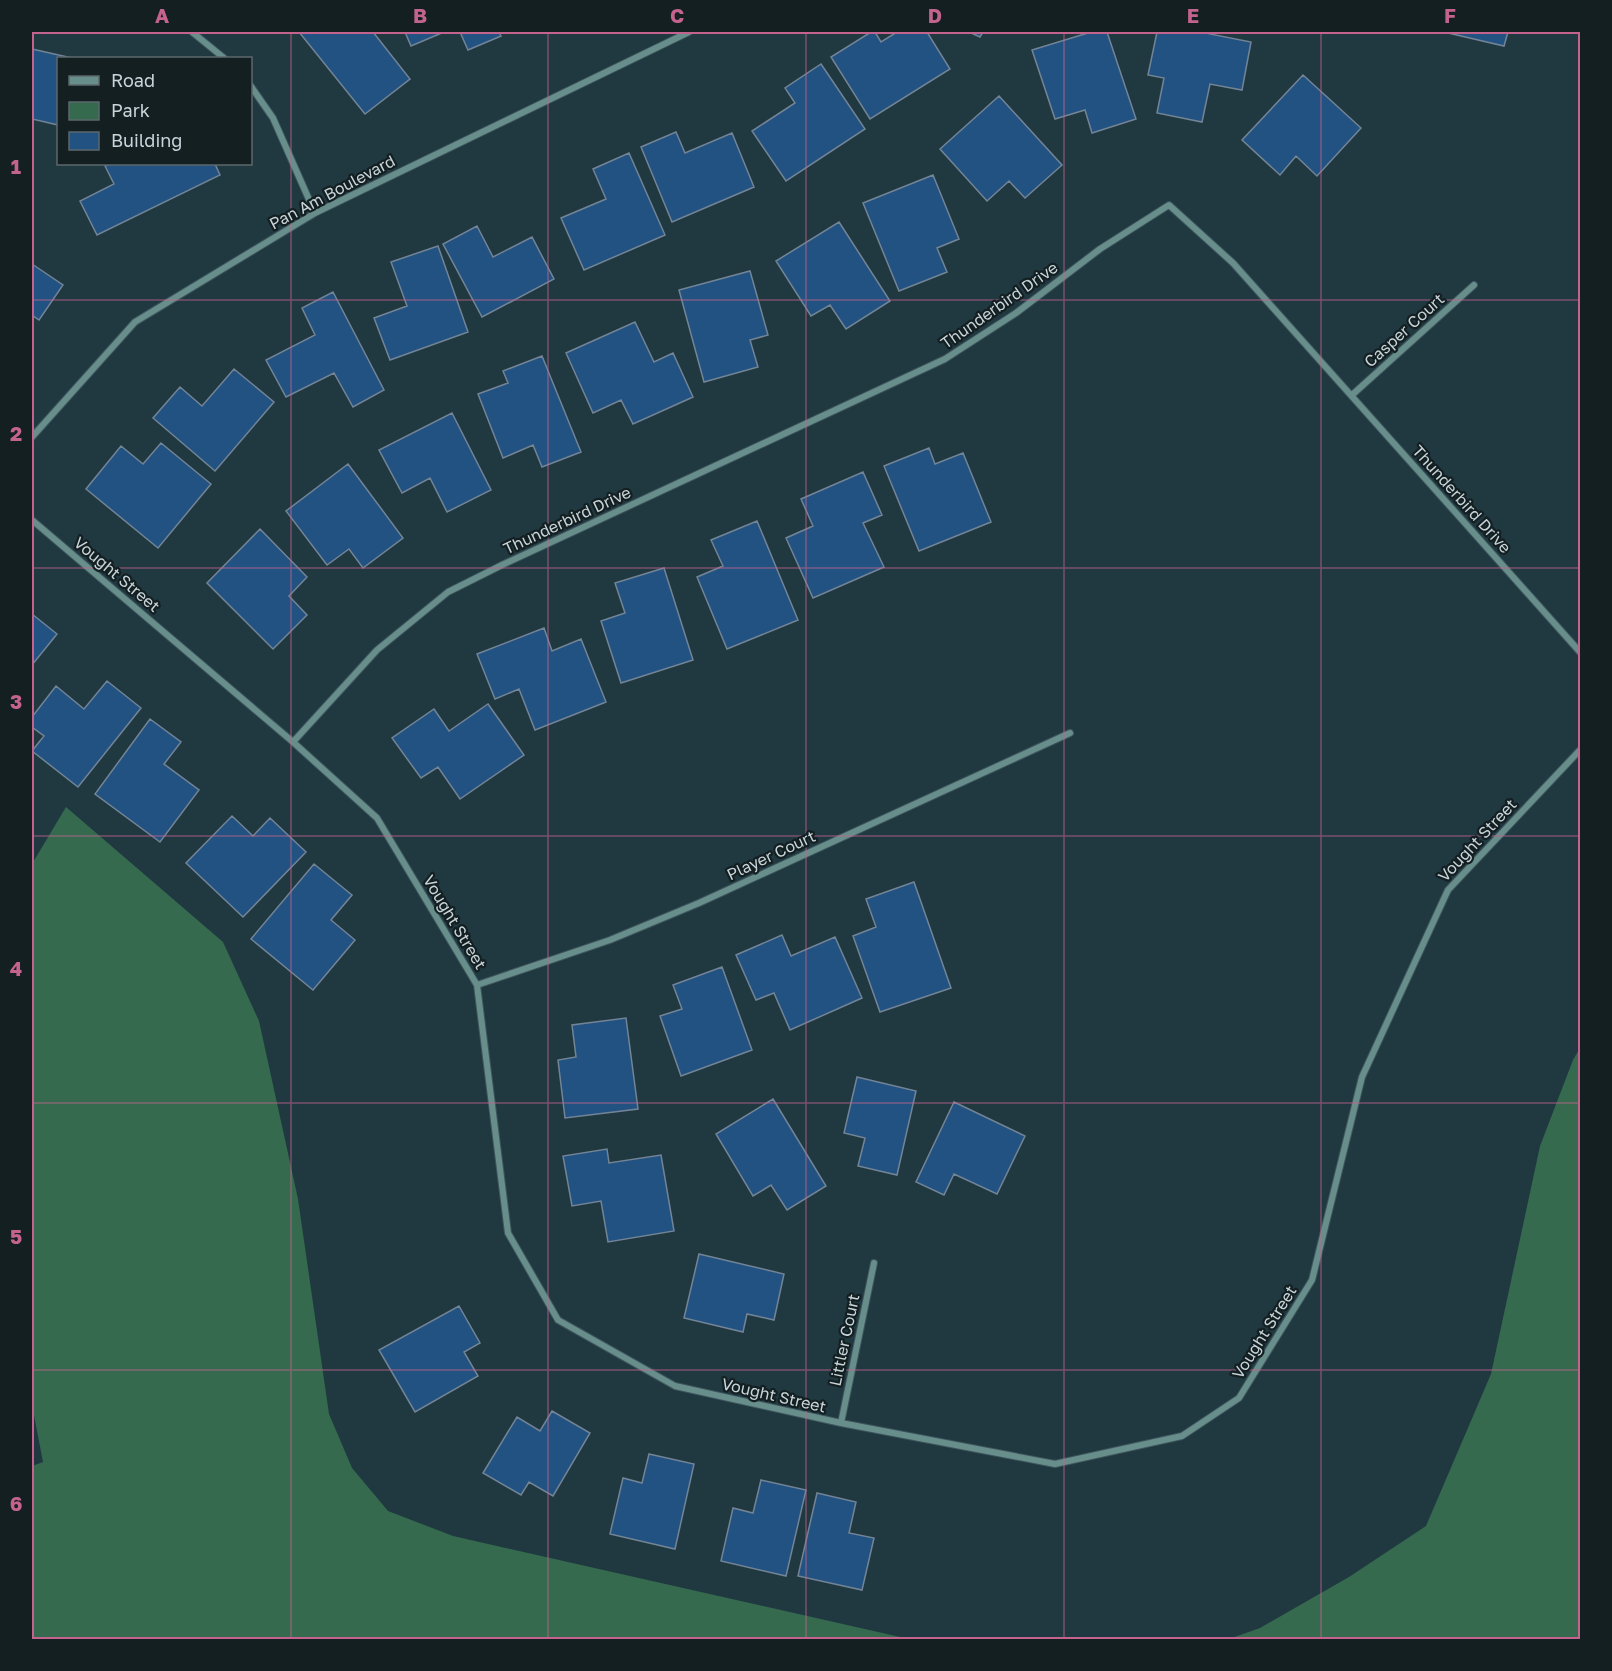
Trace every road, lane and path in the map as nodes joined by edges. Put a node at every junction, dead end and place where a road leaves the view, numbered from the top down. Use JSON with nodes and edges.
{"nodes":[{"id":1,"x":192,"y":32,"type":"edge"},
{"id":2,"x":689,"y":32,"type":"edge"},
{"id":3,"x":223,"y":57,"type":"edge"},
{"id":4,"x":252,"y":88,"type":"edge"},
{"id":5,"x":315,"y":213,"type":"junction"},
{"id":6,"x":1474,"y":285,"type":"dead end"},
{"id":7,"x":1352,"y":395,"type":"junction"},
{"id":8,"x":32,"y":436,"type":"edge"},
{"id":9,"x":32,"y":520,"type":"edge"},
{"id":10,"x":1581,"y":652,"type":"edge"},
{"id":11,"x":1070,"y":733,"type":"dead end"},
{"id":12,"x":293,"y":742,"type":"junction"},
{"id":13,"x":1581,"y":750,"type":"edge"},
{"id":14,"x":477,"y":985,"type":"junction"},
{"id":15,"x":874,"y":1263,"type":"dead end"},
{"id":16,"x":841,"y":1424,"type":"junction"}],
"edges":[{"from":1,"to":3,"type":"street"},
{"from":2,"to":5,"type":"street","name":"Pan Am Boulevard"},
{"from":4,"to":5,"type":"street"},
{"from":5,"to":8,"type":"street","name":"Pan Am Boulevard"},
{"from":6,"to":7,"type":"street","name":"Casper Court"},
{"from":7,"to":10,"type":"street","name":"Thunderbird Drive"},
{"from":7,"to":12,"type":"street","name":"Thunderbird Drive"},
{"from":9,"to":12,"type":"street","name":"Vought Street"},
{"from":11,"to":14,"type":"street","name":"Player Court"},
{"from":12,"to":14,"type":"street","name":"Vought Street"},
{"from":13,"to":16,"type":"street","name":"Vought Street"},
{"from":14,"to":16,"type":"street","name":"Vought Street"},
{"from":15,"to":16,"type":"street","name":"Littler Court"}]}
